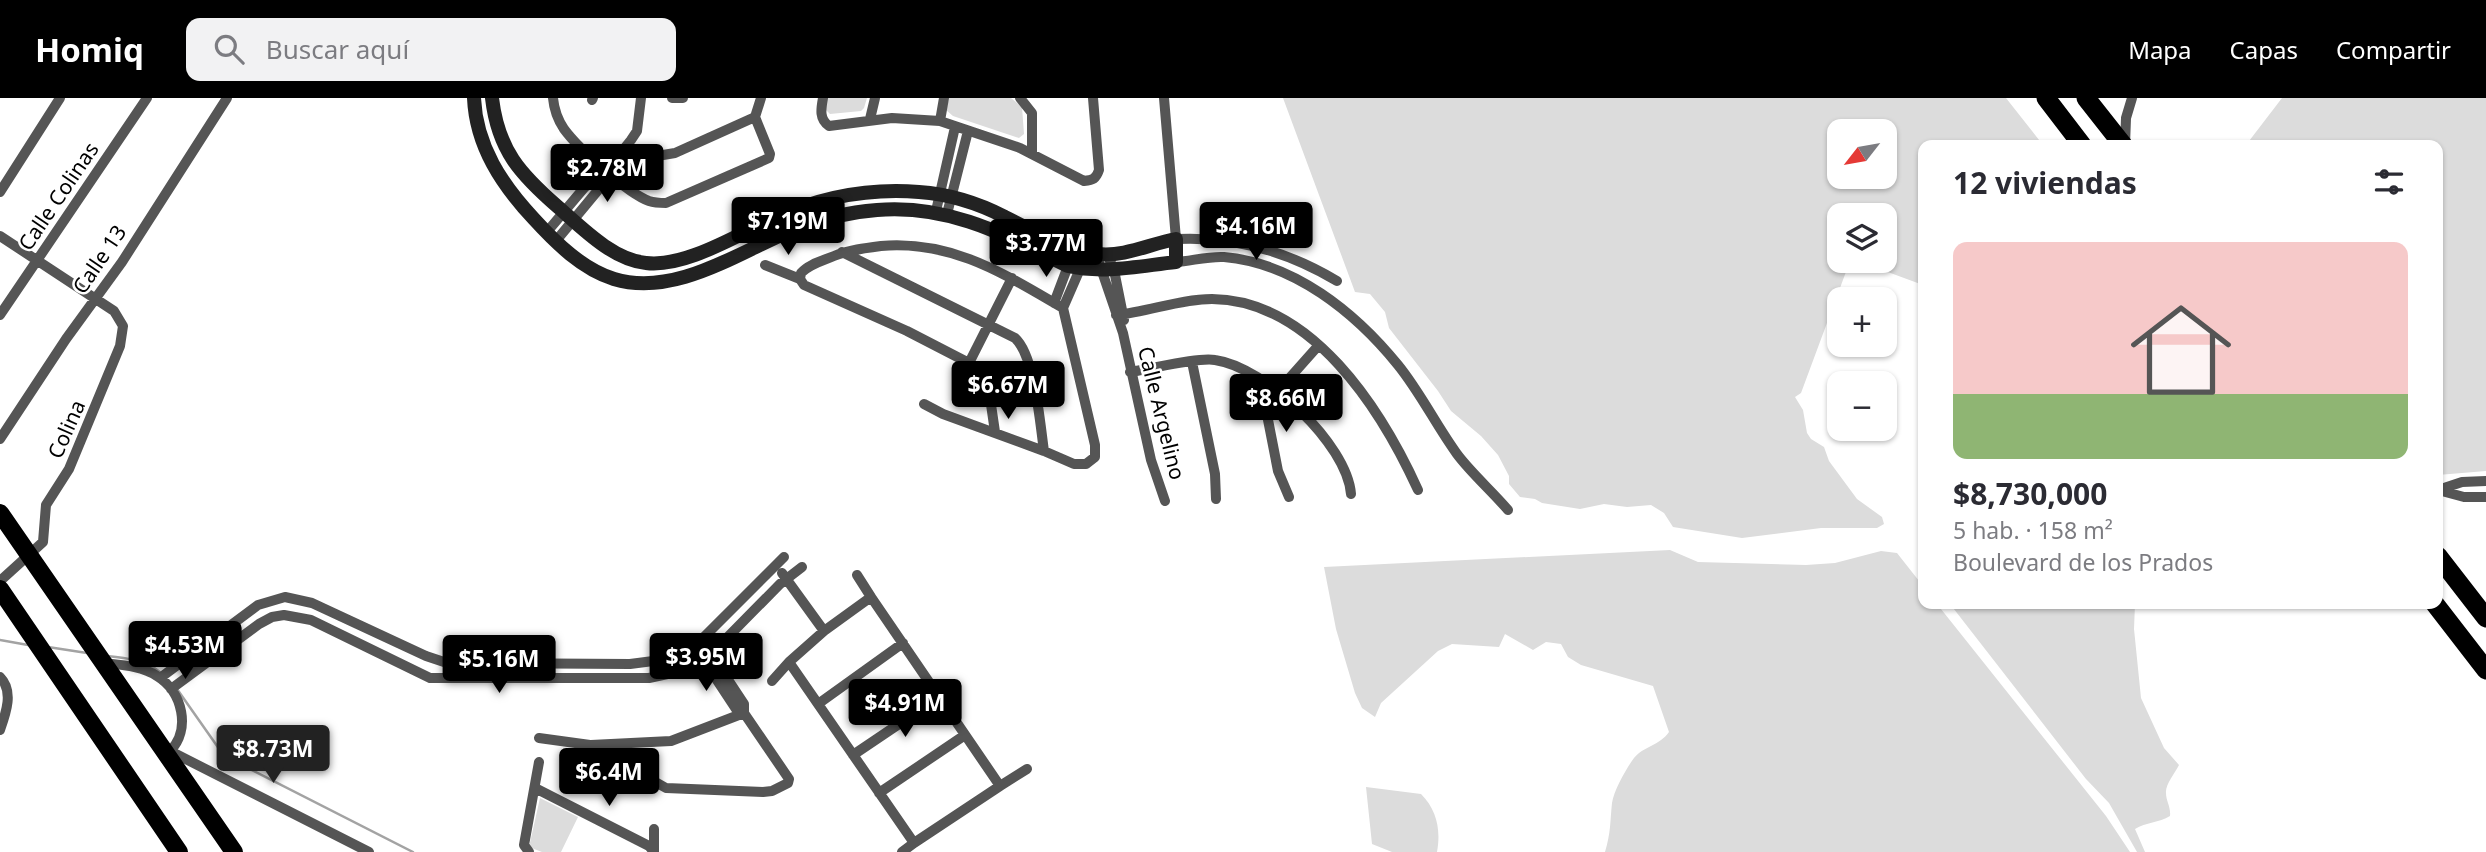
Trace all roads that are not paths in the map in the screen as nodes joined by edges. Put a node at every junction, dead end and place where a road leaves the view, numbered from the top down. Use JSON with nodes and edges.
{"nodes":[{"id":1,"x":60,"y":98,"type":"edge"},
{"id":2,"x":147,"y":98,"type":"edge"},
{"id":3,"x":227,"y":98,"type":"edge"},
{"id":4,"x":474,"y":98,"type":"edge"},
{"id":5,"x":492,"y":98,"type":"edge"},
{"id":6,"x":553,"y":98,"type":"edge"},
{"id":7,"x":641,"y":98,"type":"edge"},
{"id":8,"x":672,"y":98,"type":"edge"},
{"id":9,"x":682,"y":98,"type":"edge"},
{"id":10,"x":761,"y":98,"type":"edge"},
{"id":11,"x":824,"y":98,"type":"edge"},
{"id":12,"x":875,"y":98,"type":"edge"},
{"id":13,"x":944,"y":98,"type":"edge"},
{"id":14,"x":1020,"y":98,"type":"edge"},
{"id":15,"x":1093,"y":98,"type":"edge"},
{"id":16,"x":1164,"y":98,"type":"edge"},
{"id":17,"x":2046,"y":98,"type":"edge"},
{"id":18,"x":2132,"y":98,"type":"edge"},
{"id":19,"x":2094,"y":100,"type":"edge"},
{"id":20,"x":755,"y":117,"type":"junction"},
{"id":21,"x":870,"y":119,"type":"junction"},
{"id":22,"x":940,"y":121,"type":"junction"},
{"id":23,"x":955,"y":127,"type":"junction"},
{"id":24,"x":968,"y":131,"type":"junction"},
{"id":25,"x":2078,"y":140,"type":"edge"},
{"id":26,"x":2121,"y":140,"type":"edge"},
{"id":27,"x":2124,"y":140,"type":"edge"},
{"id":28,"x":1032,"y":153,"type":"junction"},
{"id":29,"x":657,"y":156,"type":"dead end"},
{"id":30,"x":607,"y":170,"type":"junction"},
{"id":31,"x":0,"y":192,"type":"edge"},
{"id":32,"x":946,"y":195,"type":"junction"},
{"id":33,"x":942,"y":213,"type":"junction"},
{"id":34,"x":568,"y":216,"type":"junction"},
{"id":35,"x":0,"y":236,"type":"edge"},
{"id":36,"x":551,"y":237,"type":"junction"},
{"id":37,"x":1176,"y":239,"type":"junction"},
{"id":38,"x":842,"y":253,"type":"junction"},
{"id":39,"x":1102,"y":254,"type":"junction"},
{"id":40,"x":37,"y":261,"type":"junction"},
{"id":41,"x":1176,"y":262,"type":"junction"},
{"id":42,"x":646,"y":263,"type":"junction"},
{"id":43,"x":765,"y":265,"type":"dead end"},
{"id":44,"x":1074,"y":267,"type":"junction"},
{"id":45,"x":1108,"y":271,"type":"junction"},
{"id":46,"x":1012,"y":278,"type":"junction"},
{"id":47,"x":800,"y":279,"type":"junction"},
{"id":48,"x":1337,"y":281,"type":"dead end"},
{"id":49,"x":647,"y":284,"type":"junction"},
{"id":50,"x":96,"y":299,"type":"junction"},
{"id":51,"x":1058,"y":305,"type":"junction"},
{"id":52,"x":0,"y":315,"type":"edge"},
{"id":53,"x":1120,"y":315,"type":"junction"},
{"id":54,"x":989,"y":325,"type":"junction"},
{"id":55,"x":1318,"y":346,"type":"junction"},
{"id":56,"x":1192,"y":362,"type":"junction"},
{"id":57,"x":969,"y":363,"type":"junction"},
{"id":58,"x":1130,"y":372,"type":"junction"},
{"id":59,"x":1260,"y":379,"type":"junction"},
{"id":60,"x":1278,"y":391,"type":"junction"},
{"id":61,"x":924,"y":404,"type":"dead end"},
{"id":62,"x":995,"y":432,"type":"junction"},
{"id":63,"x":0,"y":439,"type":"edge"},
{"id":64,"x":1044,"y":451,"type":"junction"},
{"id":65,"x":2486,"y":481,"type":"edge"},
{"id":66,"x":2443,"y":488,"type":"edge"},
{"id":67,"x":1418,"y":491,"type":"dead end"},
{"id":68,"x":2443,"y":492,"type":"edge"},
{"id":69,"x":1351,"y":494,"type":"dead end"},
{"id":70,"x":1289,"y":497,"type":"dead end"},
{"id":71,"x":2486,"y":497,"type":"edge"},
{"id":72,"x":1216,"y":499,"type":"dead end"},
{"id":73,"x":1165,"y":501,"type":"dead end"},
{"id":74,"x":1508,"y":510,"type":"dead end"},
{"id":75,"x":0,"y":513,"type":"edge"},
{"id":76,"x":29,"y":556,"type":"junction"},
{"id":77,"x":785,"y":557,"type":"dead end"},
{"id":78,"x":2443,"y":562,"type":"edge"},
{"id":79,"x":776,"y":566,"type":"junction"},
{"id":80,"x":802,"y":567,"type":"dead end"},
{"id":81,"x":856,"y":575,"type":"dead end"},
{"id":82,"x":787,"y":578,"type":"junction"},
{"id":83,"x":0,"y":581,"type":"edge"},
{"id":84,"x":0,"y":589,"type":"edge"},
{"id":85,"x":871,"y":597,"type":"junction"},
{"id":86,"x":2439,"y":609,"type":"edge"},
{"id":87,"x":2486,"y":618,"type":"edge"},
{"id":88,"x":368,"y":630,"type":"junction"},
{"id":89,"x":824,"y":631,"type":"junction"},
{"id":90,"x":903,"y":643,"type":"junction"},
{"id":91,"x":362,"y":645,"type":"junction"},
{"id":92,"x":707,"y":656,"type":"junction"},
{"id":93,"x":789,"y":662,"type":"junction"},
{"id":94,"x":457,"y":663,"type":"junction"},
{"id":95,"x":109,"y":669,"type":"junction"},
{"id":96,"x":2486,"y":670,"type":"edge"},
{"id":97,"x":0,"y":677,"type":"edge"},
{"id":98,"x":160,"y":678,"type":"junction"},
{"id":99,"x":457,"y":679,"type":"junction"},
{"id":100,"x":772,"y":681,"type":"dead end"},
{"id":101,"x":172,"y":689,"type":"junction"},
{"id":102,"x":939,"y":696,"type":"junction"},
{"id":103,"x":818,"y":704,"type":"junction"},
{"id":104,"x":744,"y":713,"type":"junction"},
{"id":105,"x":0,"y":730,"type":"edge"},
{"id":106,"x":965,"y":735,"type":"junction"},
{"id":107,"x":539,"y":738,"type":"dead end"},
{"id":108,"x":590,"y":745,"type":"junction"},
{"id":109,"x":166,"y":749,"type":"junction"},
{"id":110,"x":853,"y":755,"type":"junction"},
{"id":111,"x":539,"y":762,"type":"dead end"},
{"id":112,"x":1027,"y":769,"type":"dead end"},
{"id":113,"x":1000,"y":786,"type":"junction"},
{"id":114,"x":535,"y":788,"type":"junction"},
{"id":115,"x":879,"y":793,"type":"junction"},
{"id":116,"x":654,"y":829,"type":"dead end"},
{"id":117,"x":914,"y":844,"type":"junction"},
{"id":118,"x":179,"y":852,"type":"edge"},
{"id":119,"x":234,"y":852,"type":"edge"},
{"id":120,"x":369,"y":852,"type":"edge"},
{"id":121,"x":529,"y":852,"type":"edge"},
{"id":122,"x":654,"y":852,"type":"edge"},
{"id":123,"x":902,"y":852,"type":"edge"}],
"edges":[{"from":1,"to":31,"type":"street"},
{"from":2,"to":40,"type":"street","name":"Calle Colinas"},
{"from":3,"to":50,"type":"street","name":"Calle 13"},
{"from":4,"to":36,"type":"street"},
{"from":5,"to":34,"type":"street"},
{"from":6,"to":30,"type":"street"},
{"from":7,"to":30,"type":"street"},
{"from":8,"to":9,"type":"street"},
{"from":10,"to":20,"type":"street"},
{"from":11,"to":21,"type":"street"},
{"from":12,"to":21,"type":"street"},
{"from":13,"to":22,"type":"street"},
{"from":14,"to":28,"type":"street"},
{"from":15,"to":28,"type":"street"},
{"from":16,"to":37,"type":"street"},
{"from":17,"to":25,"type":"highway"},
{"from":18,"to":27,"type":"street"},
{"from":19,"to":26,"type":"highway"},
{"from":20,"to":29,"type":"street"},
{"from":20,"to":30,"type":"street"},
{"from":21,"to":22,"type":"street"},
{"from":22,"to":23,"type":"street"},
{"from":23,"to":24,"type":"street"},
{"from":23,"to":32,"type":"street"},
{"from":24,"to":28,"type":"street"},
{"from":24,"to":32,"type":"street"},
{"from":30,"to":34,"type":"street"},
{"from":32,"to":33,"type":"street"},
{"from":32,"to":39,"type":"street"},
{"from":32,"to":42,"type":"street"},
{"from":33,"to":44,"type":"street"},
{"from":33,"to":49,"type":"street"},
{"from":34,"to":36,"type":"street"},
{"from":34,"to":42,"type":"street"},
{"from":35,"to":40,"type":"street"},
{"from":36,"to":49,"type":"street"},
{"from":37,"to":39,"type":"street"},
{"from":37,"to":41,"type":"street"},
{"from":37,"to":48,"type":"street"},
{"from":38,"to":46,"type":"street"},
{"from":38,"to":47,"type":"street"},
{"from":38,"to":54,"type":"street"},
{"from":39,"to":45,"type":"street","name":"Calle Argelino"},
{"from":40,"to":50,"type":"street"},
{"from":40,"to":52,"type":"street","name":"Calle Colinas"},
{"from":41,"to":45,"type":"street"},
{"from":41,"to":74,"type":"street"},
{"from":42,"to":49,"type":"street"},
{"from":43,"to":47,"type":"street"},
{"from":44,"to":45,"type":"street"},
{"from":44,"to":51,"type":"street"},
{"from":45,"to":53,"type":"street","name":"Calle Argelino"},
{"from":46,"to":51,"type":"street"},
{"from":46,"to":54,"type":"street"},
{"from":47,"to":57,"type":"street"},
{"from":50,"to":63,"type":"street","name":"Calle 13"},
{"from":50,"to":76,"type":"street","name":"Colina"},
{"from":51,"to":64,"type":"street"},
{"from":53,"to":55,"type":"street"},
{"from":53,"to":58,"type":"street","name":"Calle Argelino"},
{"from":54,"to":57,"type":"street"},
{"from":54,"to":64,"type":"street"},
{"from":55,"to":60,"type":"street"},
{"from":55,"to":67,"type":"street"},
{"from":56,"to":58,"type":"street"},
{"from":56,"to":59,"type":"street"},
{"from":56,"to":72,"type":"street"},
{"from":57,"to":62,"type":"street"},
{"from":58,"to":73,"type":"street","name":"Calle Argelino"},
{"from":59,"to":60,"type":"street"},
{"from":59,"to":70,"type":"street"},
{"from":60,"to":69,"type":"street"},
{"from":61,"to":62,"type":"street"},
{"from":62,"to":64,"type":"street"},
{"from":65,"to":66,"type":"street"},
{"from":68,"to":71,"type":"street"},
{"from":75,"to":76,"type":"main road"},
{"from":76,"to":83,"type":"street"},
{"from":76,"to":95,"type":"main road"},
{"from":77,"to":79,"type":"street"},
{"from":78,"to":87,"type":"highway"},
{"from":79,"to":82,"type":"street"},
{"from":79,"to":94,"type":"street"},
{"from":80,"to":82,"type":"street"},
{"from":81,"to":85,"type":"street"},
{"from":82,"to":89,"type":"street"},
{"from":82,"to":92,"type":"street"},
{"from":84,"to":118,"type":"main road"},
{"from":85,"to":89,"type":"street"},
{"from":85,"to":90,"type":"street"},
{"from":86,"to":96,"type":"highway"},
{"from":88,"to":91,"type":"street"},
{"from":88,"to":94,"type":"street"},
{"from":88,"to":98,"type":"street"},
{"from":89,"to":93,"type":"street"},
{"from":90,"to":102,"type":"street"},
{"from":90,"to":103,"type":"street"},
{"from":91,"to":99,"type":"street"},
{"from":91,"to":101,"type":"street"},
{"from":92,"to":99,"type":"street"},
{"from":92,"to":104,"type":"street"},
{"from":93,"to":100,"type":"street"},
{"from":93,"to":103,"type":"street"},
{"from":94,"to":99,"type":"street"},
{"from":95,"to":98,"type":"street"},
{"from":95,"to":109,"type":"main road"},
{"from":97,"to":105,"type":"street"},
{"from":98,"to":101,"type":"street"},
{"from":101,"to":109,"type":"street"},
{"from":102,"to":106,"type":"street"},
{"from":102,"to":110,"type":"street"},
{"from":103,"to":110,"type":"street"},
{"from":104,"to":108,"type":"street"},
{"from":104,"to":108,"type":"street"},
{"from":106,"to":113,"type":"street"},
{"from":106,"to":115,"type":"street"},
{"from":107,"to":108,"type":"street"},
{"from":109,"to":119,"type":"main road"},
{"from":109,"to":120,"type":"street"},
{"from":110,"to":115,"type":"street"},
{"from":111,"to":114,"type":"street"},
{"from":112,"to":113,"type":"street"},
{"from":113,"to":117,"type":"street"},
{"from":114,"to":121,"type":"street"},
{"from":114,"to":122,"type":"street"},
{"from":115,"to":117,"type":"street"},
{"from":116,"to":122,"type":"street"},
{"from":117,"to":123,"type":"street"}]}
